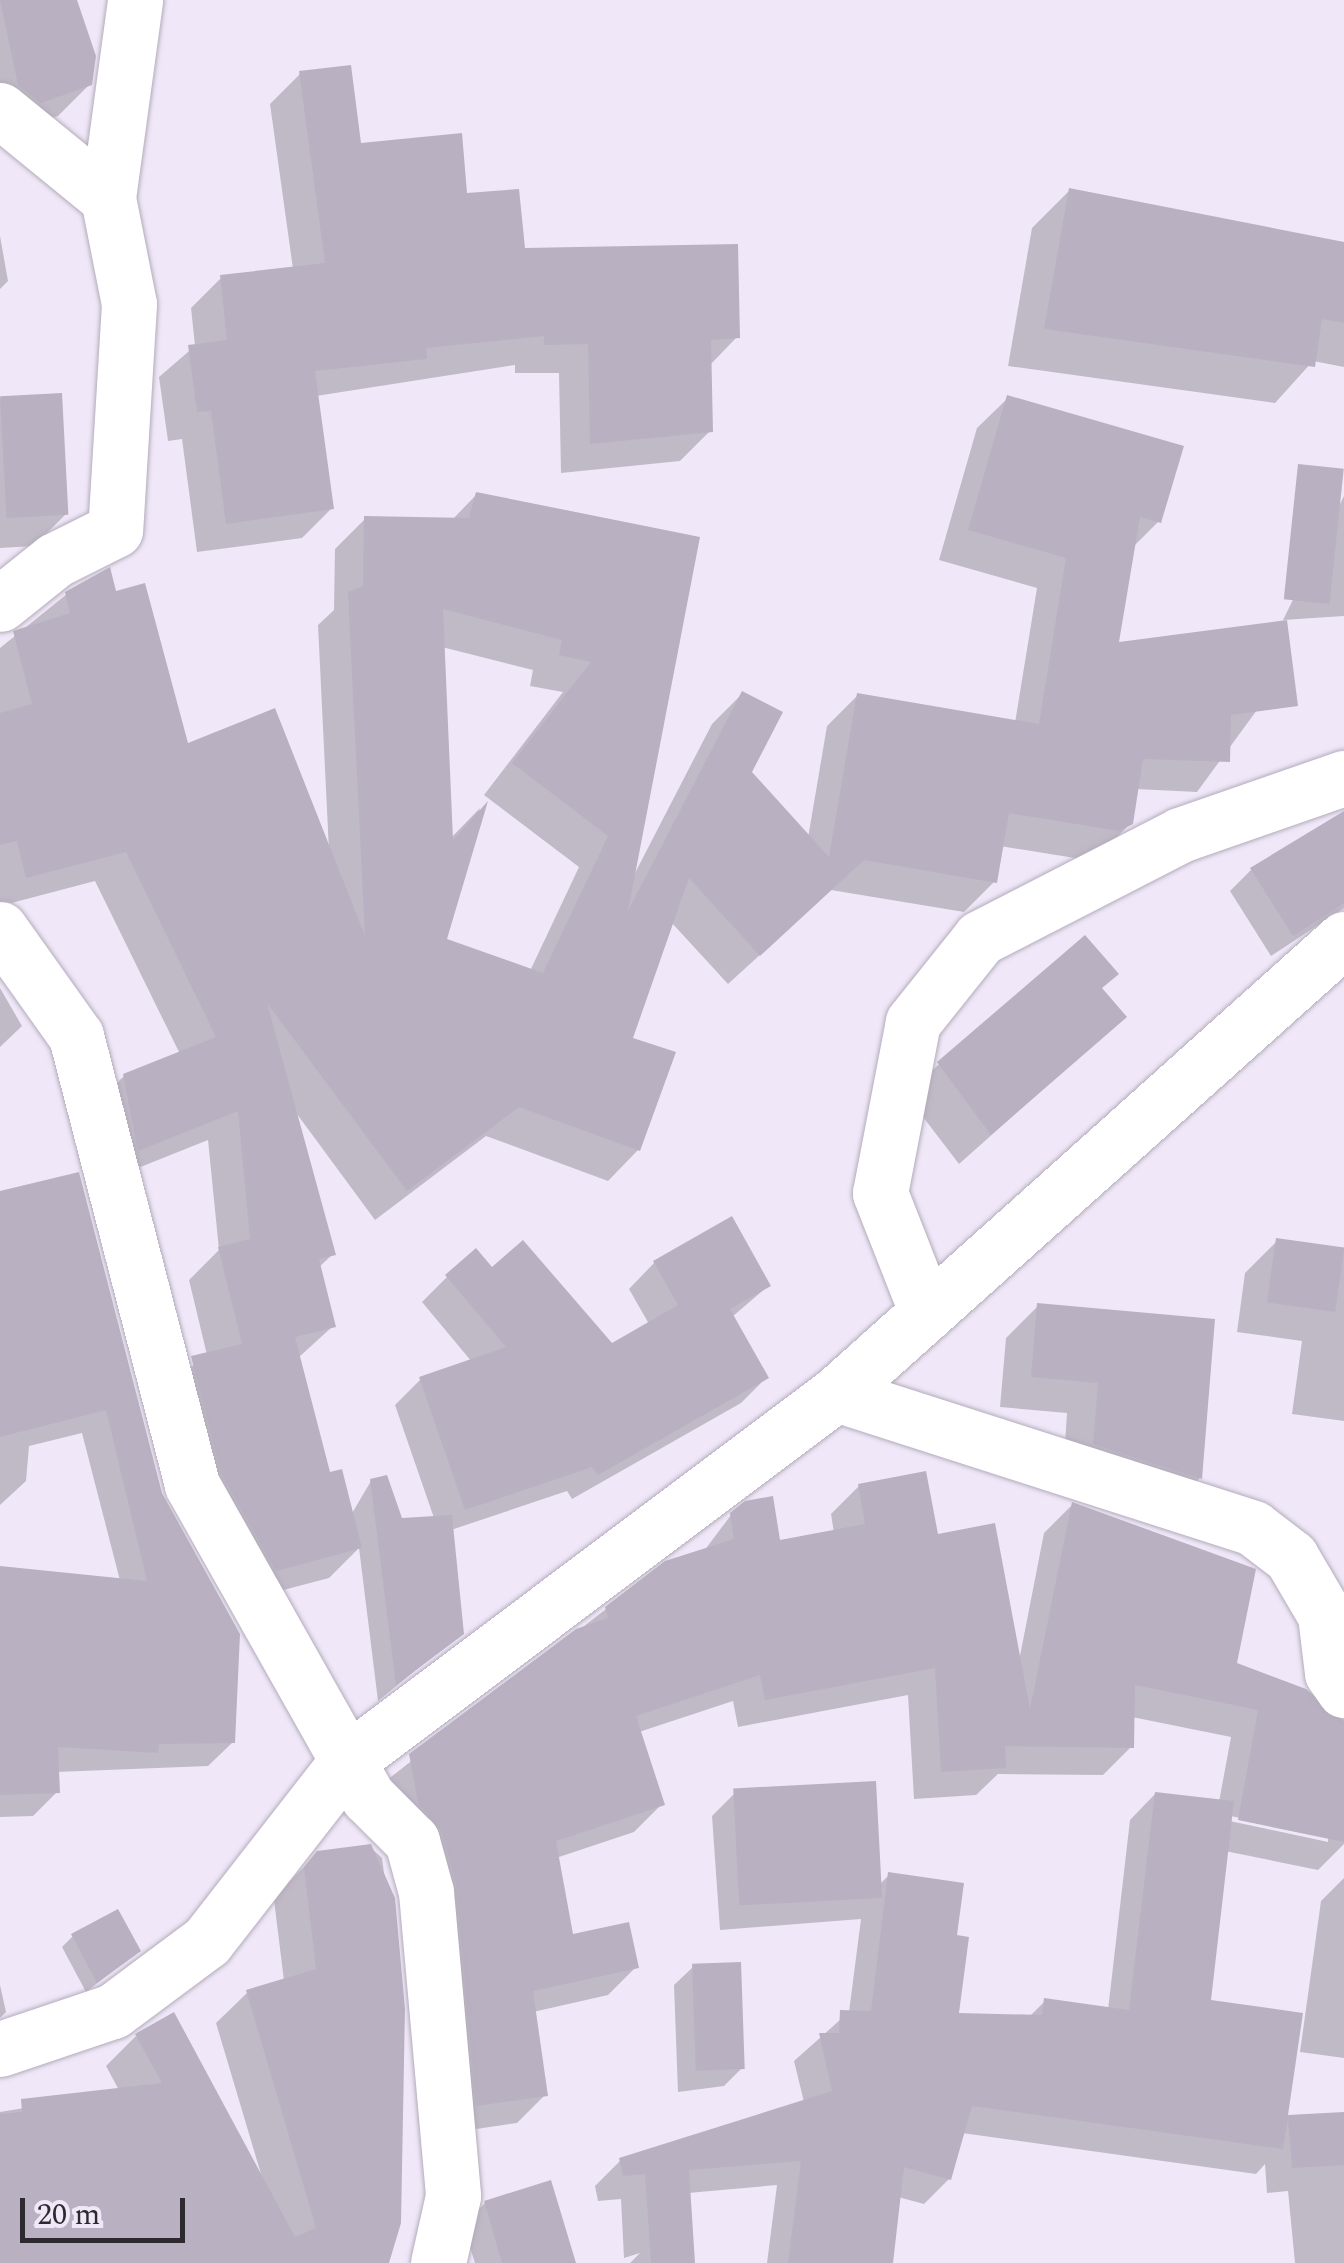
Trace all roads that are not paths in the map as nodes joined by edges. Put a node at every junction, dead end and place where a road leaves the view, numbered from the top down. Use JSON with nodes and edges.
{"nodes":[{"id":1,"x":135,"y":0,"type":"edge"},
{"id":2,"x":0,"y":110,"type":"edge"},
{"id":3,"x":108,"y":198,"type":"junction"},
{"id":4,"x":0,"y":604,"type":"edge"},
{"id":5,"x":1344,"y":778,"type":"edge"},
{"id":6,"x":0,"y":929,"type":"edge"},
{"id":7,"x":1344,"y":940,"type":"edge"},
{"id":8,"x":926,"y":1313,"type":"junction"},
{"id":9,"x":836,"y":1394,"type":"junction"},
{"id":10,"x":1344,"y":1690,"type":"edge"},
{"id":11,"x":347,"y":1761,"type":"junction"},
{"id":12,"x":0,"y":2048,"type":"edge"},
{"id":13,"x":438,"y":2263,"type":"edge"}],
"edges":[{"from":1,"to":3,"type":"street"},
{"from":2,"to":3,"type":"street"},
{"from":3,"to":4,"type":"street"},
{"from":5,"to":8,"type":"street"},
{"from":6,"to":11,"type":"street"},
{"from":7,"to":8,"type":"street"},
{"from":8,"to":9,"type":"street"},
{"from":9,"to":10,"type":"street"},
{"from":9,"to":11,"type":"street"},
{"from":11,"to":12,"type":"street"},
{"from":11,"to":13,"type":"street"}]}
